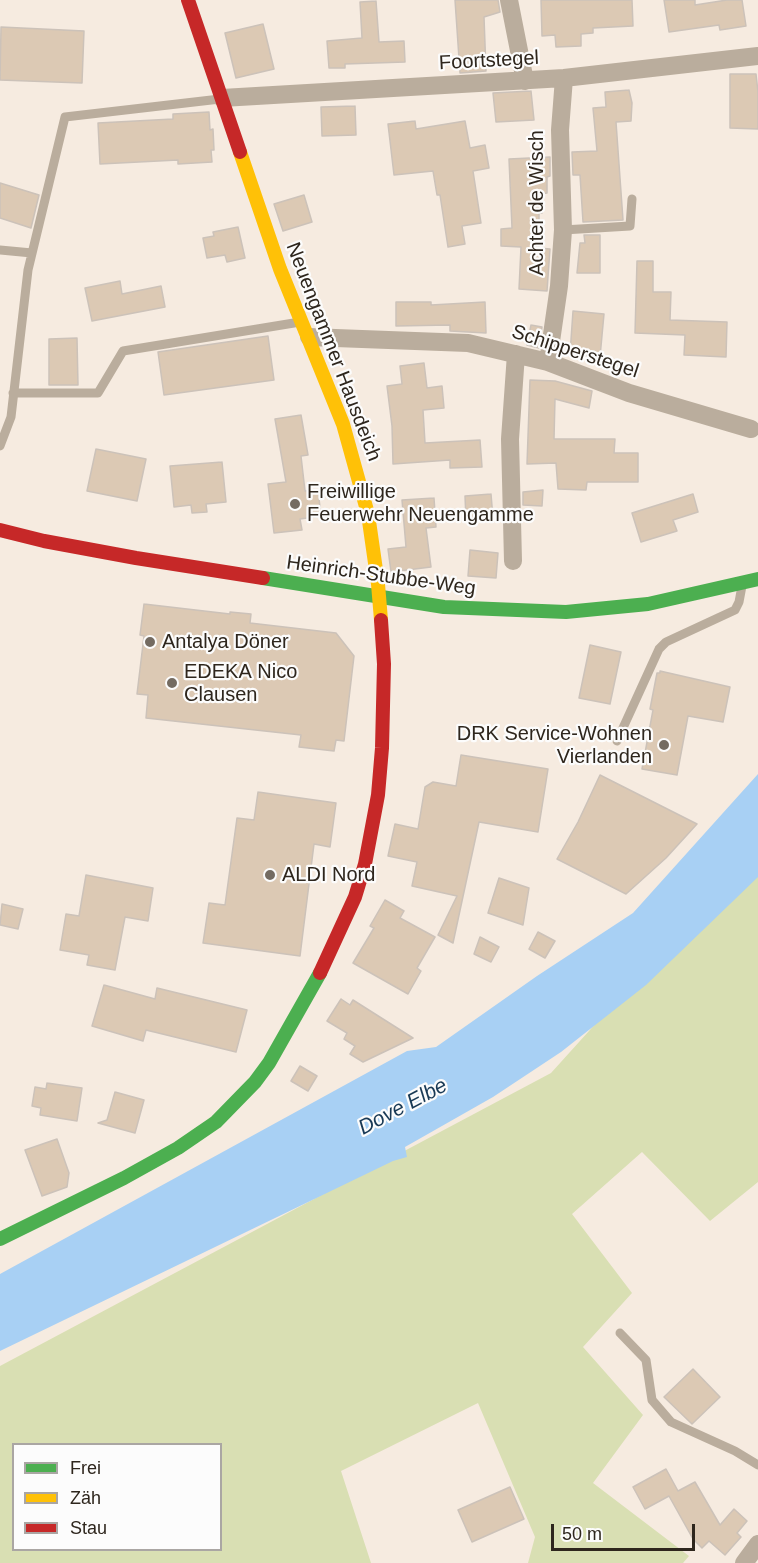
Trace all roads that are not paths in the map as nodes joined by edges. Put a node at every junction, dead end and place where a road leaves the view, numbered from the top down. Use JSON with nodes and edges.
{"nodes":[{"id":1,"x":188,"y":0,"type":"edge"},
{"id":2,"x":509,"y":0,"type":"edge"},
{"id":3,"x":758,"y":56,"type":"edge"},
{"id":4,"x":564,"y":78,"type":"junction"},
{"id":5,"x":525,"y":81,"type":"junction"},
{"id":6,"x":222,"y":98,"type":"junction"},
{"id":7,"x":632,"y":199,"type":"dead end"},
{"id":8,"x":563,"y":230,"type":"junction"},
{"id":9,"x":0,"y":250,"type":"edge"},
{"id":10,"x":32,"y":253,"type":"junction"},
{"id":11,"x":305,"y":330,"type":"junction"},
{"id":12,"x":516,"y":354,"type":"junction"},
{"id":13,"x":548,"y":362,"type":"junction"},
{"id":14,"x":13,"y":393,"type":"junction"},
{"id":15,"x":751,"y":429,"type":"dead end"},
{"id":16,"x":0,"y":446,"type":"edge"},
{"id":17,"x":0,"y":530,"type":"edge"},
{"id":18,"x":513,"y":561,"type":"dead end"},
{"id":19,"x":758,"y":579,"type":"edge"},
{"id":20,"x":742,"y":584,"type":"junction"},
{"id":21,"x":379,"y":597,"type":"junction"},
{"id":22,"x":616,"y":741,"type":"dead end"},
{"id":23,"x":0,"y":1239,"type":"edge"},
{"id":24,"x":620,"y":1333,"type":"dead end"},
{"id":25,"x":758,"y":1465,"type":"edge"},
{"id":26,"x":758,"y":1544,"type":"edge"},
{"id":27,"x":744,"y":1563,"type":"edge"}],
"edges":[{"from":1,"to":6,"type":"street","name":"Neuengammer Hausdeich"},
{"from":2,"to":5,"type":"street"},
{"from":3,"to":4,"type":"street","name":"Foortstegel"},
{"from":4,"to":5,"type":"street","name":"Foortstegel"},
{"from":4,"to":8,"type":"street","name":"Achter de Wisch"},
{"from":5,"to":6,"type":"street","name":"Foortstegel"},
{"from":6,"to":10,"type":"lane"},
{"from":6,"to":11,"type":"street","name":"Neuengammer Hausdeich"},
{"from":7,"to":8,"type":"lane"},
{"from":8,"to":13,"type":"street","name":"Achter de Wisch"},
{"from":9,"to":10,"type":"lane"},
{"from":10,"to":14,"type":"lane"},
{"from":11,"to":12,"type":"street","name":"Schipperstegel"},
{"from":11,"to":14,"type":"lane"},
{"from":11,"to":21,"type":"street","name":"Neuengammer Hausdeich"},
{"from":12,"to":13,"type":"street","name":"Schipperstegel"},
{"from":12,"to":18,"type":"street"},
{"from":13,"to":15,"type":"street","name":"Schipperstegel"},
{"from":14,"to":16,"type":"lane"},
{"from":17,"to":21,"type":"street","name":"Heinrich-Stubbe-Weg"},
{"from":19,"to":20,"type":"street","name":"Heinrich-Stubbe-Weg"},
{"from":20,"to":21,"type":"street","name":"Heinrich-Stubbe-Weg"},
{"from":20,"to":22,"type":"lane"},
{"from":21,"to":23,"type":"street","name":"Neuengammer Hausdeich"},
{"from":24,"to":25,"type":"lane"},
{"from":26,"to":27,"type":"street"}]}
